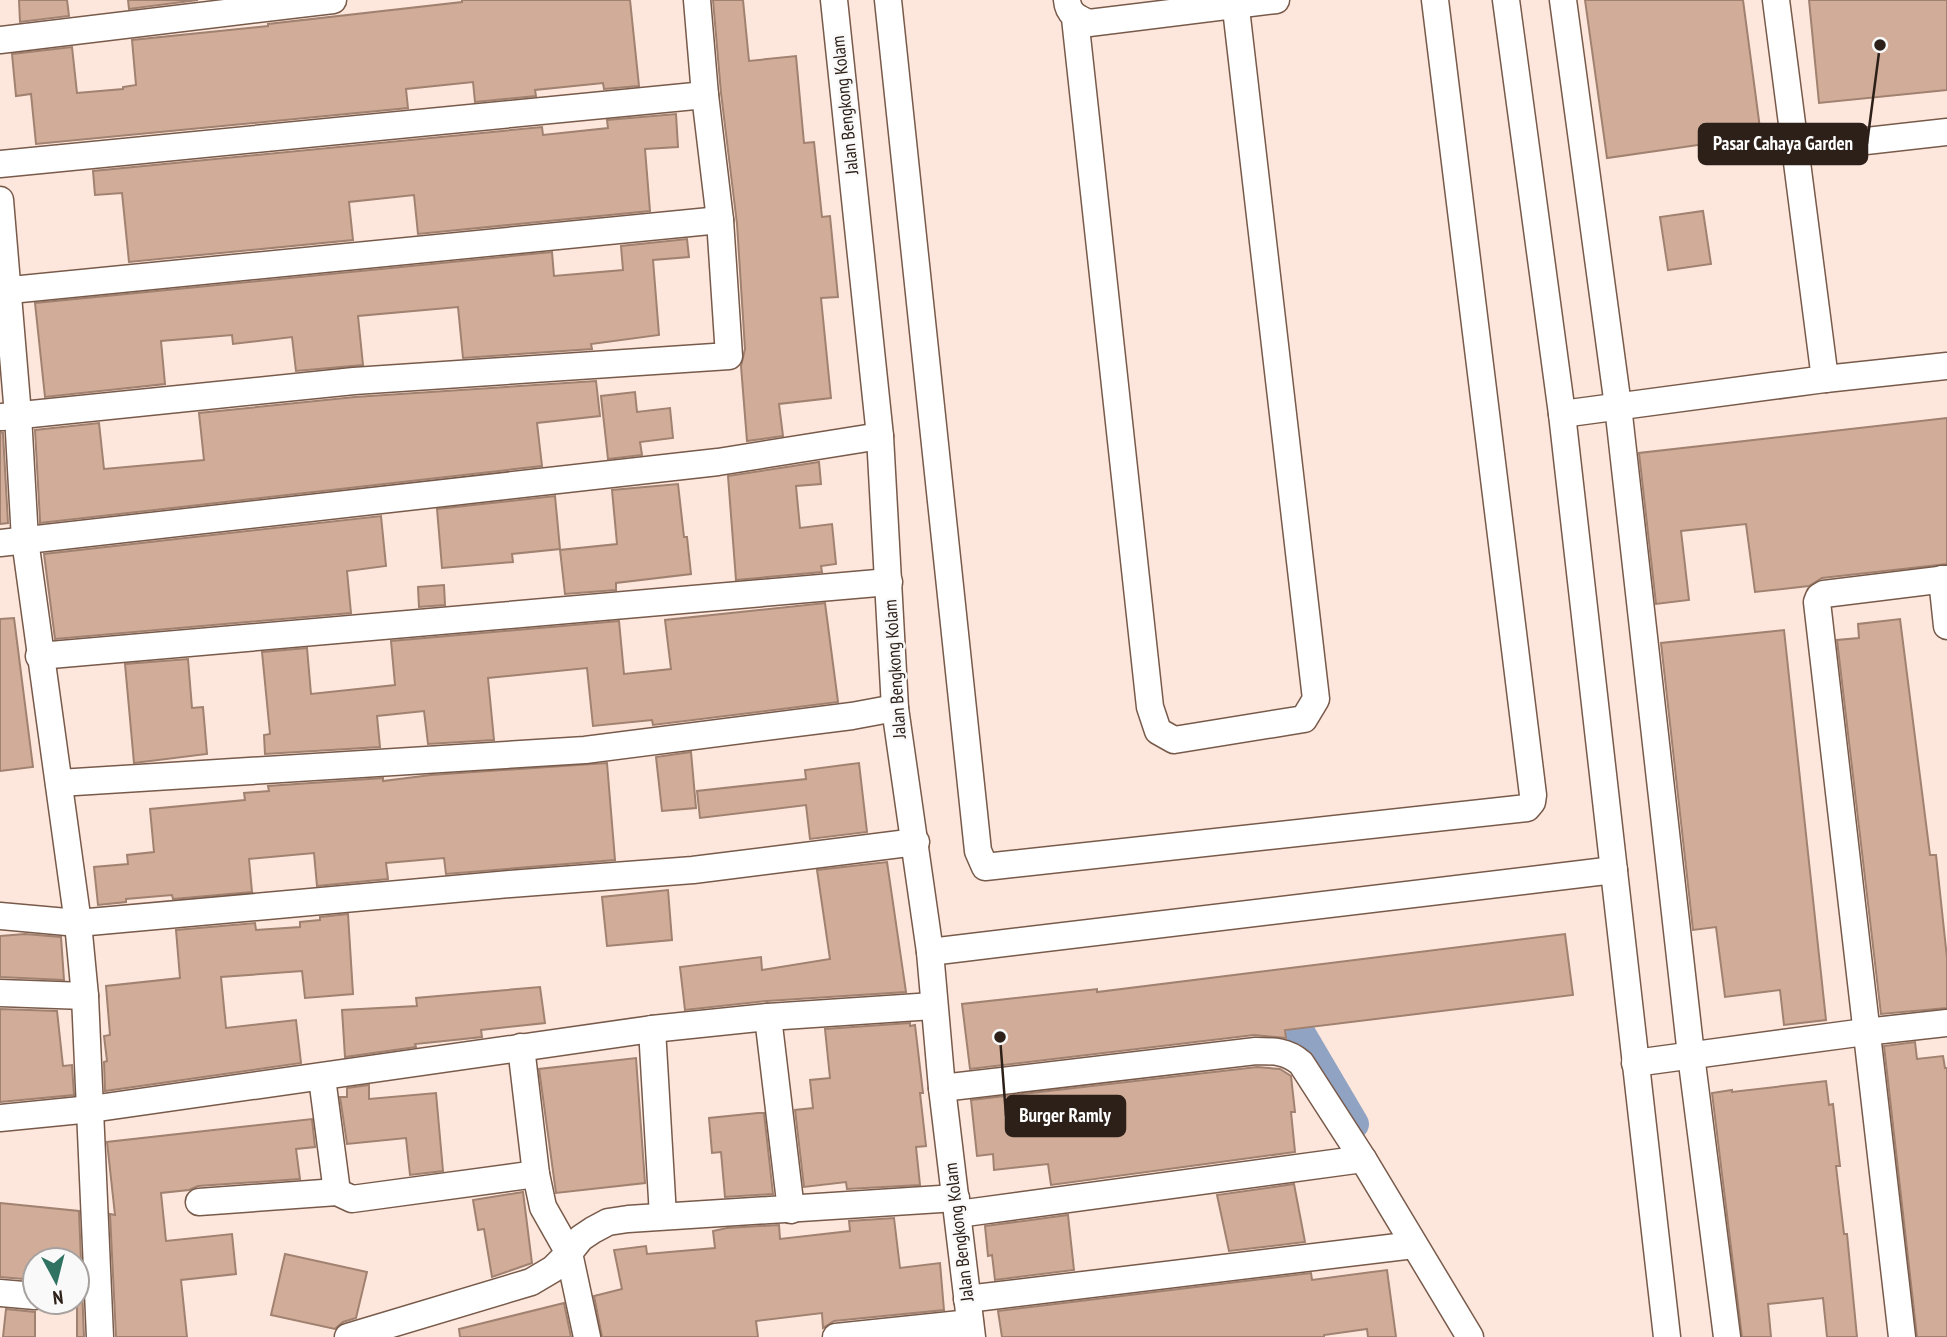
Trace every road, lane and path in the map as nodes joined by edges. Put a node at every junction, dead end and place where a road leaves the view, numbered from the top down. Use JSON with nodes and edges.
{"nodes":[{"id":1,"x":333,"y":0,"type":"edge"},
{"id":2,"x":697,"y":0,"type":"edge"},
{"id":3,"x":834,"y":0,"type":"edge"},
{"id":4,"x":888,"y":0,"type":"edge"},
{"id":5,"x":1276,"y":0,"type":"edge"},
{"id":6,"x":1435,"y":0,"type":"edge"},
{"id":7,"x":1506,"y":0,"type":"edge"},
{"id":8,"x":1563,"y":0,"type":"edge"},
{"id":9,"x":1776,"y":0,"type":"edge"},
{"id":10,"x":1235,"y":3,"type":"edge"},
{"id":11,"x":1071,"y":9,"type":"edge"},
{"id":12,"x":0,"y":40,"type":"edge"},
{"id":13,"x":705,"y":95,"type":"junction"},
{"id":14,"x":1947,"y":132,"type":"edge"},
{"id":15,"x":1795,"y":149,"type":"junction"},
{"id":16,"x":0,"y":164,"type":"edge"},
{"id":17,"x":0,"y":200,"type":"edge"},
{"id":18,"x":720,"y":220,"type":"junction"},
{"id":19,"x":4,"y":291,"type":"edge"},
{"id":20,"x":1947,"y":366,"type":"edge"},
{"id":21,"x":1825,"y":379,"type":"junction"},
{"id":22,"x":1618,"y":406,"type":"junction"},
{"id":23,"x":1562,"y":414,"type":"junction"},
{"id":24,"x":9,"y":416,"type":"edge"},
{"id":25,"x":880,"y":436,"type":"junction"},
{"id":26,"x":13,"y":541,"type":"edge"},
{"id":27,"x":1944,"y":579,"type":"edge"},
{"id":28,"x":889,"y":582,"type":"junction"},
{"id":29,"x":1947,"y":626,"type":"edge"},
{"id":30,"x":39,"y":656,"type":"junction"},
{"id":31,"x":895,"y":708,"type":"junction"},
{"id":32,"x":59,"y":783,"type":"junction"},
{"id":33,"x":916,"y":842,"type":"junction"},
{"id":34,"x":1614,"y":870,"type":"junction"},
{"id":35,"x":0,"y":916,"type":"edge"},
{"id":36,"x":78,"y":923,"type":"junction"},
{"id":37,"x":930,"y":952,"type":"junction"},
{"id":38,"x":0,"y":993,"type":"edge"},
{"id":39,"x":85,"y":996,"type":"junction"},
{"id":40,"x":933,"y":1006,"type":"junction"},
{"id":41,"x":768,"y":1017,"type":"junction"},
{"id":42,"x":1947,"y":1023,"type":"edge"},
{"id":43,"x":652,"y":1029,"type":"junction"},
{"id":44,"x":1865,"y":1032,"type":"junction"},
{"id":45,"x":521,"y":1047,"type":"junction"},
{"id":46,"x":1691,"y":1055,"type":"junction"},
{"id":47,"x":1635,"y":1063,"type":"junction"},
{"id":48,"x":322,"y":1078,"type":"junction"},
{"id":49,"x":942,"y":1088,"type":"junction"},
{"id":50,"x":91,"y":1109,"type":"junction"},
{"id":51,"x":0,"y":1118,"type":"edge"},
{"id":52,"x":1363,"y":1159,"type":"junction"},
{"id":53,"x":536,"y":1174,"type":"junction"},
{"id":54,"x":337,"y":1192,"type":"junction"},
{"id":55,"x":199,"y":1202,"type":"dead end"},
{"id":56,"x":957,"y":1206,"type":"junction"},
{"id":57,"x":791,"y":1210,"type":"junction"},
{"id":58,"x":663,"y":1216,"type":"junction"},
{"id":59,"x":1414,"y":1245,"type":"junction"},
{"id":60,"x":88,"y":1246,"type":"edge"},
{"id":61,"x":569,"y":1252,"type":"junction"},
{"id":62,"x":0,"y":1293,"type":"edge"},
{"id":63,"x":21,"y":1295,"type":"edge"},
{"id":64,"x":91,"y":1312,"type":"edge"},
{"id":65,"x":970,"y":1320,"type":"edge"},
{"id":66,"x":100,"y":1337,"type":"edge"},
{"id":67,"x":348,"y":1337,"type":"edge"},
{"id":68,"x":587,"y":1337,"type":"edge"},
{"id":69,"x":836,"y":1337,"type":"edge"},
{"id":70,"x":1470,"y":1337,"type":"edge"},
{"id":71,"x":1667,"y":1337,"type":"edge"},
{"id":72,"x":1727,"y":1337,"type":"edge"},
{"id":73,"x":1902,"y":1337,"type":"edge"}],
"edges":[{"from":1,"to":12,"type":"street"},
{"from":2,"to":13,"type":"street"},
{"from":3,"to":25,"type":"street","name":"Jalan Bengkong Kolam"},
{"from":4,"to":6,"type":"street"},
{"from":5,"to":10,"type":"street"},
{"from":7,"to":23,"type":"street"},
{"from":8,"to":22,"type":"street"},
{"from":9,"to":15,"type":"street"},
{"from":10,"to":11,"type":"street"},
{"from":10,"to":11,"type":"street"},
{"from":13,"to":16,"type":"street"},
{"from":13,"to":18,"type":"street"},
{"from":14,"to":15,"type":"street"},
{"from":15,"to":21,"type":"street"},
{"from":17,"to":19,"type":"street"},
{"from":18,"to":19,"type":"street"},
{"from":18,"to":24,"type":"street"},
{"from":19,"to":24,"type":"street"},
{"from":20,"to":21,"type":"street"},
{"from":21,"to":22,"type":"street"},
{"from":22,"to":23,"type":"street"},
{"from":22,"to":46,"type":"street"},
{"from":23,"to":34,"type":"street"},
{"from":24,"to":26,"type":"street"},
{"from":25,"to":26,"type":"street"},
{"from":25,"to":28,"type":"street","name":"Jalan Bengkong Kolam"},
{"from":26,"to":30,"type":"street"},
{"from":27,"to":29,"type":"street"},
{"from":27,"to":44,"type":"street"},
{"from":28,"to":30,"type":"street"},
{"from":28,"to":31,"type":"street","name":"Jalan Bengkong Kolam"},
{"from":30,"to":32,"type":"street"},
{"from":31,"to":32,"type":"street"},
{"from":31,"to":33,"type":"street","name":"Jalan Bengkong Kolam"},
{"from":32,"to":36,"type":"street"},
{"from":33,"to":36,"type":"street"},
{"from":33,"to":37,"type":"street","name":"Jalan Bengkong Kolam"},
{"from":34,"to":37,"type":"street"},
{"from":34,"to":47,"type":"street"},
{"from":35,"to":36,"type":"street"},
{"from":36,"to":39,"type":"street"},
{"from":37,"to":40,"type":"street","name":"Jalan Bengkong Kolam"},
{"from":38,"to":39,"type":"street"},
{"from":39,"to":50,"type":"street"},
{"from":40,"to":41,"type":"street"},
{"from":40,"to":49,"type":"street","name":"Jalan Bengkong Kolam"},
{"from":41,"to":43,"type":"street"},
{"from":41,"to":57,"type":"street"},
{"from":42,"to":44,"type":"street"},
{"from":43,"to":45,"type":"street"},
{"from":43,"to":58,"type":"street"},
{"from":44,"to":46,"type":"street"},
{"from":44,"to":73,"type":"street"},
{"from":45,"to":48,"type":"street"},
{"from":45,"to":53,"type":"street"},
{"from":46,"to":47,"type":"street"},
{"from":46,"to":72,"type":"street"},
{"from":47,"to":71,"type":"street"},
{"from":48,"to":50,"type":"street"},
{"from":48,"to":54,"type":"street"},
{"from":49,"to":52,"type":"street"},
{"from":49,"to":56,"type":"street","name":"Jalan Bengkong Kolam"},
{"from":50,"to":51,"type":"street"},
{"from":50,"to":60,"type":"street"},
{"from":52,"to":56,"type":"street"},
{"from":52,"to":59,"type":"street"},
{"from":53,"to":54,"type":"street"},
{"from":53,"to":61,"type":"street"},
{"from":54,"to":55,"type":"street"},
{"from":56,"to":57,"type":"street"},
{"from":56,"to":65,"type":"street","name":"Jalan Bengkong Kolam"},
{"from":57,"to":58,"type":"street"},
{"from":58,"to":61,"type":"street"},
{"from":59,"to":65,"type":"street"},
{"from":59,"to":70,"type":"street"},
{"from":61,"to":67,"type":"street"},
{"from":61,"to":68,"type":"street"},
{"from":62,"to":63,"type":"street"},
{"from":64,"to":66,"type":"street"},
{"from":65,"to":69,"type":"street"}]}
